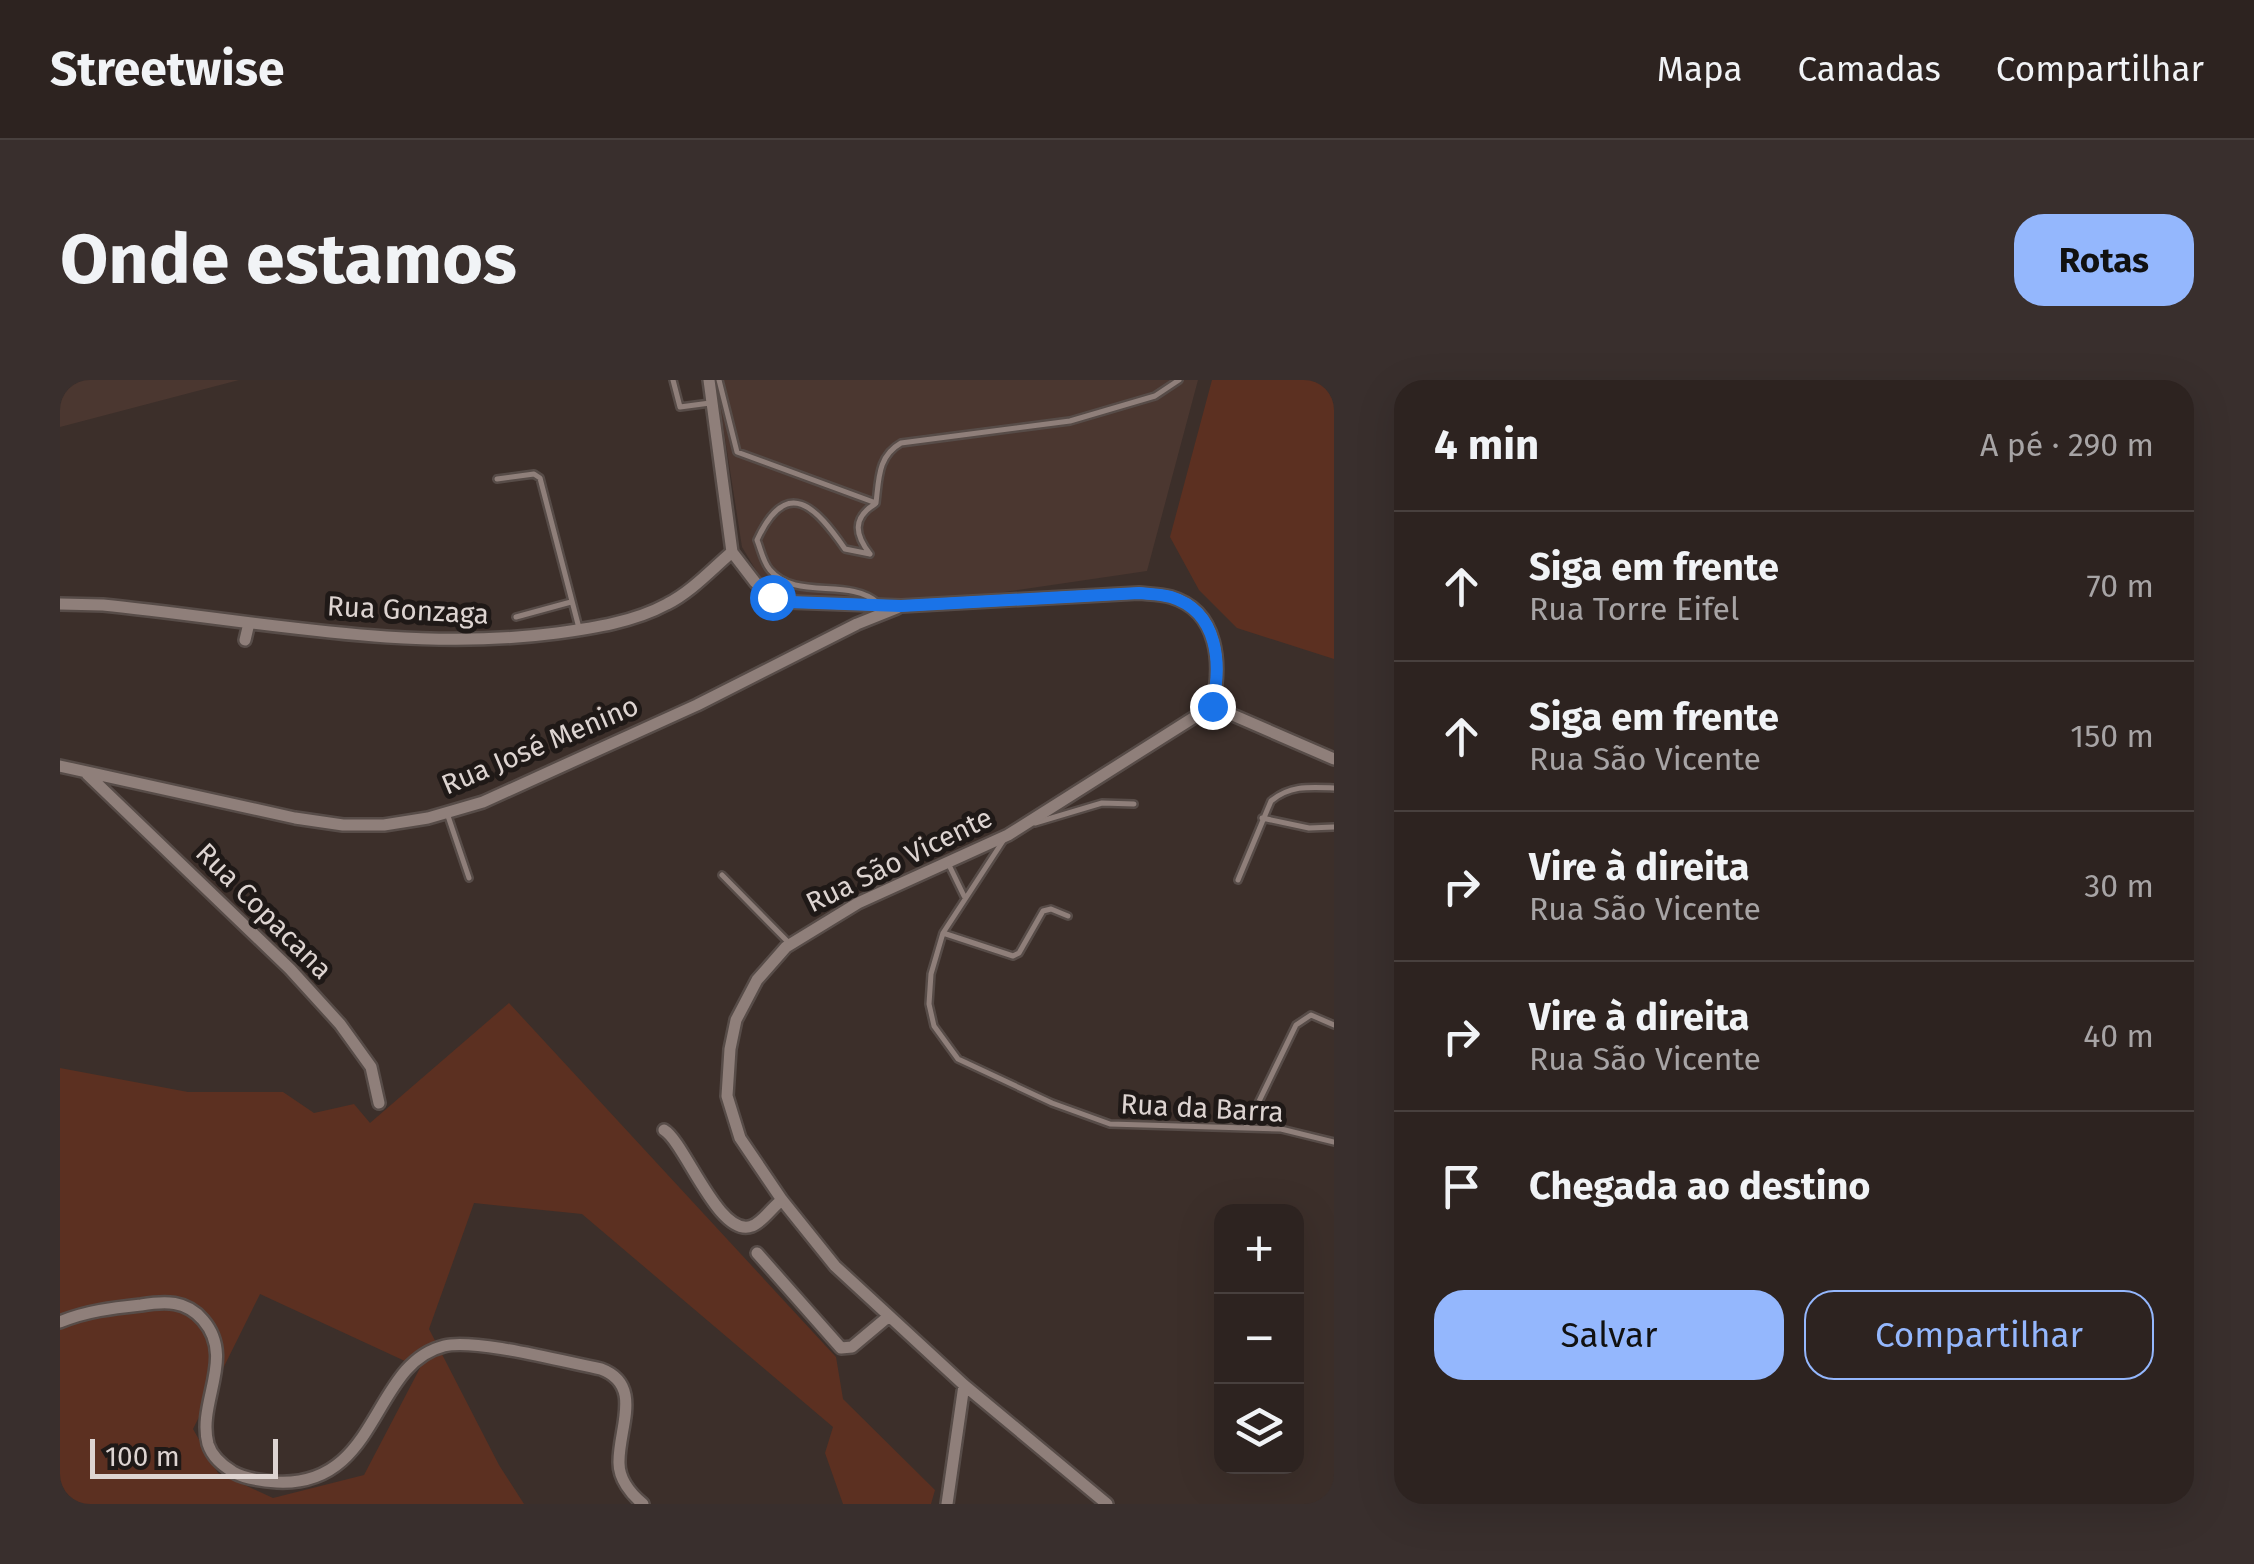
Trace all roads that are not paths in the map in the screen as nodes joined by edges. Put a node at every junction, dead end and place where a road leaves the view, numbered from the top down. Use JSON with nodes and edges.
{"nodes":[{"id":1,"x":673,"y":380,"type":"edge"},
{"id":2,"x":708,"y":380,"type":"edge"},
{"id":3,"x":718,"y":380,"type":"edge"},
{"id":4,"x":1179,"y":380,"type":"edge"},
{"id":5,"x":710,"y":403,"type":"junction"},
{"id":6,"x":497,"y":479,"type":"dead end"},
{"id":7,"x":876,"y":503,"type":"junction"},
{"id":8,"x":732,"y":552,"type":"junction"},
{"id":9,"x":572,"y":602,"type":"junction"},
{"id":10,"x":60,"y":604,"type":"edge"},
{"id":11,"x":881,"y":605,"type":"junction"},
{"id":12,"x":901,"y":606,"type":"junction"},
{"id":13,"x":516,"y":617,"type":"dead end"},
{"id":14,"x":248,"y":623,"type":"junction"},
{"id":15,"x":580,"y":631,"type":"junction"},
{"id":16,"x":343,"y":632,"type":"junction"},
{"id":17,"x":245,"y":640,"type":"dead end"},
{"id":18,"x":342,"y":650,"type":"dead end"},
{"id":19,"x":1212,"y":706,"type":"junction"},
{"id":20,"x":1334,"y":759,"type":"edge"},
{"id":21,"x":60,"y":766,"type":"edge"},
{"id":22,"x":85,"y":772,"type":"junction"},
{"id":23,"x":1334,"y":788,"type":"edge"},
{"id":24,"x":1134,"y":804,"type":"dead end"},
{"id":25,"x":447,"y":813,"type":"junction"},
{"id":26,"x":1262,"y":818,"type":"junction"},
{"id":27,"x":1025,"y":824,"type":"junction"},
{"id":28,"x":1334,"y":827,"type":"edge"},
{"id":29,"x":1008,"y":835,"type":"junction"},
{"id":30,"x":947,"y":862,"type":"junction"},
{"id":31,"x":722,"y":874,"type":"dead end"},
{"id":32,"x":469,"y":878,"type":"dead end"},
{"id":33,"x":1238,"y":880,"type":"dead end"},
{"id":34,"x":964,"y":896,"type":"junction"},
{"id":35,"x":1068,"y":916,"type":"dead end"},
{"id":36,"x":943,"y":934,"type":"junction"},
{"id":37,"x":790,"y":944,"type":"junction"},
{"id":38,"x":1334,"y":1026,"type":"edge"},
{"id":39,"x":379,"y":1103,"type":"dead end"},
{"id":40,"x":1246,"y":1128,"type":"junction"},
{"id":41,"x":664,"y":1130,"type":"dead end"},
{"id":42,"x":1334,"y":1142,"type":"edge"},
{"id":43,"x":782,"y":1200,"type":"junction"},
{"id":44,"x":757,"y":1253,"type":"dead end"},
{"id":45,"x":889,"y":1316,"type":"junction"},
{"id":46,"x":60,"y":1322,"type":"edge"},
{"id":47,"x":964,"y":1386,"type":"junction"},
{"id":48,"x":643,"y":1504,"type":"edge"},
{"id":49,"x":946,"y":1504,"type":"edge"},
{"id":50,"x":1108,"y":1504,"type":"edge"}],
"edges":[{"from":1,"to":5,"type":"lane"},
{"from":2,"to":5,"type":"street"},
{"from":3,"to":7,"type":"lane"},
{"from":4,"to":7,"type":"lane"},
{"from":5,"to":8,"type":"street"},
{"from":6,"to":9,"type":"lane"},
{"from":7,"to":11,"type":"lane"},
{"from":8,"to":11,"type":"street"},
{"from":8,"to":15,"type":"street","name":"Rua Gonzaga"},
{"from":9,"to":13,"type":"lane"},
{"from":9,"to":15,"type":"lane"},
{"from":10,"to":14,"type":"street","name":"Rua Gonzaga"},
{"from":11,"to":12,"type":"street"},
{"from":12,"to":19,"type":"street"},
{"from":12,"to":25,"type":"street","name":"Rua José Menino"},
{"from":14,"to":16,"type":"street","name":"Rua Gonzaga"},
{"from":14,"to":17,"type":"street"},
{"from":15,"to":16,"type":"street","name":"Rua Gonzaga"},
{"from":16,"to":18,"type":"street"},
{"from":19,"to":20,"type":"street"},
{"from":19,"to":27,"type":"street","name":"Rua São Vicente"},
{"from":21,"to":22,"type":"street","name":"Rua José Menino"},
{"from":22,"to":25,"type":"street","name":"Rua José Menino"},
{"from":22,"to":39,"type":"street","name":"Rua Copacana"},
{"from":23,"to":26,"type":"lane"},
{"from":24,"to":27,"type":"lane"},
{"from":25,"to":32,"type":"lane"},
{"from":26,"to":28,"type":"lane"},
{"from":26,"to":33,"type":"lane"},
{"from":27,"to":29,"type":"street","name":"Rua São Vicente"},
{"from":29,"to":30,"type":"street","name":"Rua São Vicente"},
{"from":29,"to":34,"type":"lane","name":"Rua da Barra"},
{"from":30,"to":34,"type":"lane"},
{"from":30,"to":37,"type":"street","name":"Rua São Vicente"},
{"from":31,"to":37,"type":"lane"},
{"from":34,"to":36,"type":"lane","name":"Rua da Barra"},
{"from":35,"to":36,"type":"lane"},
{"from":36,"to":40,"type":"lane","name":"Rua da Barra"},
{"from":37,"to":43,"type":"street","name":"Rua São Vicente"},
{"from":38,"to":40,"type":"lane"},
{"from":40,"to":42,"type":"lane","name":"Rua da Barra"},
{"from":41,"to":43,"type":"street"},
{"from":43,"to":45,"type":"street","name":"Rua São Vicente"},
{"from":44,"to":45,"type":"street"},
{"from":45,"to":47,"type":"street","name":"Rua São Vicente"},
{"from":46,"to":48,"type":"street"},
{"from":47,"to":49,"type":"street"},
{"from":47,"to":50,"type":"street","name":"Rua São Vicente"}]}
